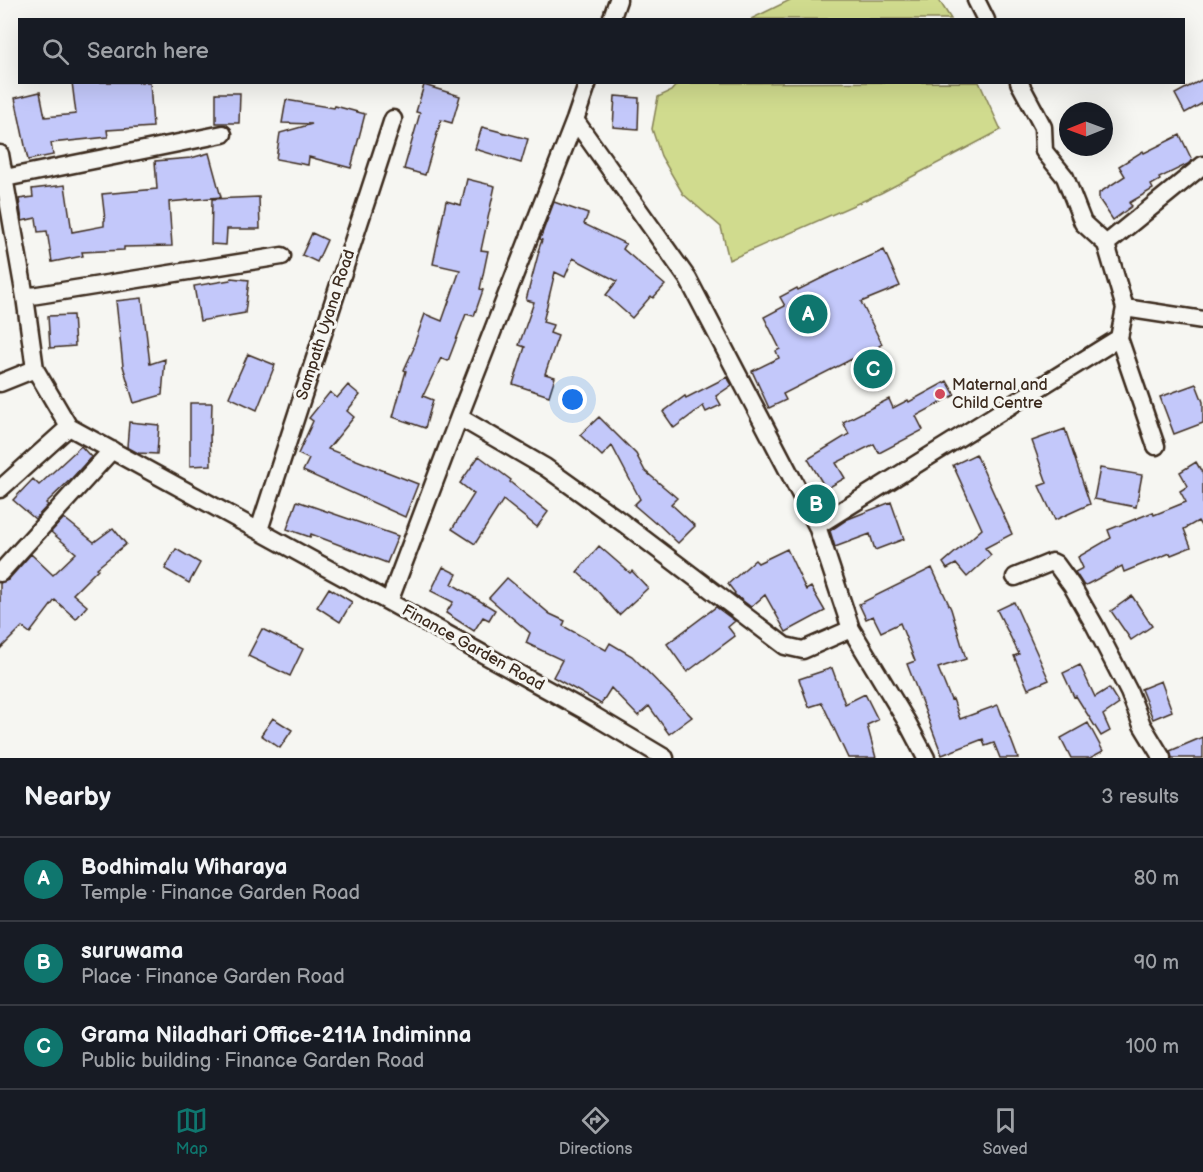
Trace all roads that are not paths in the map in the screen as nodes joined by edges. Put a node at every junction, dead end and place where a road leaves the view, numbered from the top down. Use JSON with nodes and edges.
{"nodes":[{"id":1,"x":618,"y":0,"type":"edge"},
{"id":2,"x":976,"y":0,"type":"edge"},
{"id":3,"x":612,"y":18,"type":"edge"},
{"id":4,"x":985,"y":18,"type":"edge"},
{"id":5,"x":587,"y":84,"type":"edge"},
{"id":6,"x":1020,"y":84,"type":"edge"},
{"id":7,"x":393,"y":119,"type":"dead end"},
{"id":8,"x":575,"y":120,"type":"junction"},
{"id":9,"x":223,"y":135,"type":"dead end"},
{"id":10,"x":0,"y":154,"type":"edge"},
{"id":11,"x":1203,"y":165,"type":"edge"},
{"id":12,"x":5,"y":178,"type":"junction"},
{"id":13,"x":6,"y":224,"type":"edge"},
{"id":14,"x":1106,"y":244,"type":"junction"},
{"id":15,"x":282,"y":256,"type":"dead end"},
{"id":16,"x":25,"y":297,"type":"junction"},
{"id":17,"x":1125,"y":308,"type":"junction"},
{"id":18,"x":1203,"y":320,"type":"edge"},
{"id":19,"x":1119,"y":338,"type":"junction"},
{"id":20,"x":35,"y":369,"type":"junction"},
{"id":21,"x":0,"y":383,"type":"edge"},
{"id":22,"x":459,"y":417,"type":"junction"},
{"id":23,"x":69,"y":427,"type":"junction"},
{"id":24,"x":1156,"y":446,"type":"dead end"},
{"id":25,"x":112,"y":450,"type":"junction"},
{"id":26,"x":0,"y":489,"type":"edge"},
{"id":27,"x":817,"y":526,"type":"junction"},
{"id":28,"x":259,"y":530,"type":"junction"},
{"id":29,"x":0,"y":573,"type":"edge"},
{"id":30,"x":1015,"y":577,"type":"dead end"},
{"id":31,"x":389,"y":602,"type":"junction"},
{"id":32,"x":851,"y":629,"type":"junction"},
{"id":33,"x":665,"y":758,"type":"edge"},
{"id":34,"x":926,"y":758,"type":"edge"},
{"id":35,"x":1162,"y":758,"type":"edge"}],
"edges":[{"from":1,"to":3,"type":"street"},
{"from":2,"to":4,"type":"street"},
{"from":5,"to":8,"type":"street","name":"Finance Garden Road"},
{"from":6,"to":14,"type":"street"},
{"from":7,"to":28,"type":"street","name":"Sampath Uyana Road"},
{"from":8,"to":22,"type":"street","name":"Finance Garden Road"},
{"from":8,"to":27,"type":"street"},
{"from":9,"to":12,"type":"street"},
{"from":10,"to":12,"type":"street"},
{"from":11,"to":14,"type":"street"},
{"from":12,"to":13,"type":"street"},
{"from":13,"to":16,"type":"street"},
{"from":14,"to":17,"type":"street"},
{"from":15,"to":16,"type":"street"},
{"from":16,"to":20,"type":"street"},
{"from":17,"to":18,"type":"street"},
{"from":17,"to":19,"type":"street"},
{"from":19,"to":24,"type":"street"},
{"from":19,"to":27,"type":"street"},
{"from":20,"to":21,"type":"street"},
{"from":20,"to":23,"type":"street"},
{"from":22,"to":31,"type":"street","name":"Finance Garden Road"},
{"from":22,"to":32,"type":"street"},
{"from":23,"to":25,"type":"street"},
{"from":23,"to":26,"type":"street"},
{"from":25,"to":28,"type":"street"},
{"from":25,"to":29,"type":"street"},
{"from":27,"to":32,"type":"street"},
{"from":28,"to":31,"type":"street"},
{"from":30,"to":35,"type":"street"},
{"from":31,"to":33,"type":"street","name":"Finance Garden Road"},
{"from":32,"to":34,"type":"street"}]}
